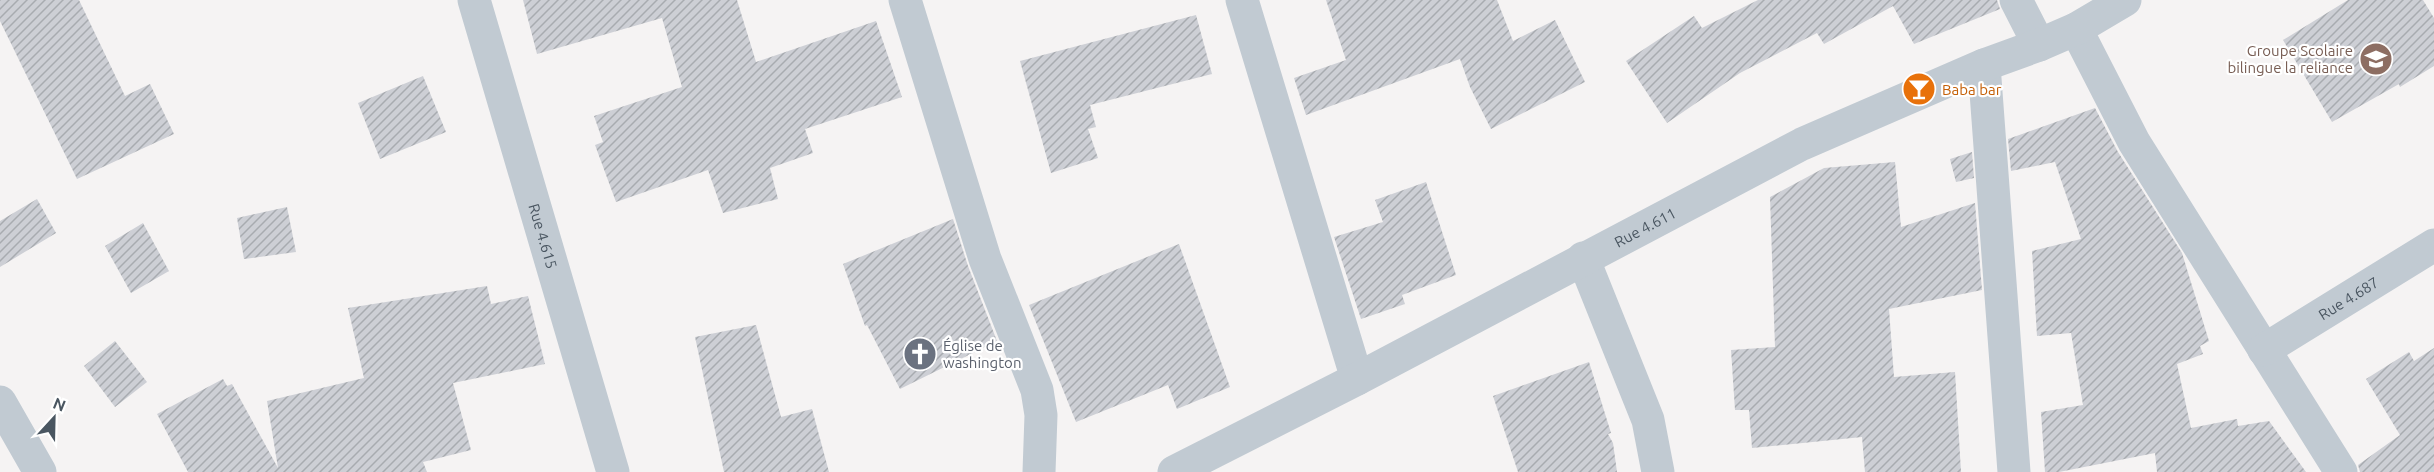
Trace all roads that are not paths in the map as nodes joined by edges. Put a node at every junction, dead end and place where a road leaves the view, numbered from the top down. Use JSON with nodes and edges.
{"nodes":[{"id":1,"x":474,"y":0,"type":"edge"},
{"id":2,"x":905,"y":0,"type":"edge"},
{"id":3,"x":1242,"y":0,"type":"edge"},
{"id":4,"x":2016,"y":0,"type":"edge"},
{"id":5,"x":2125,"y":0,"type":"edge"},
{"id":6,"x":2076,"y":29,"type":"junction"},
{"id":7,"x":2039,"y":45,"type":"junction"},
{"id":8,"x":1984,"y":65,"type":"junction"},
{"id":9,"x":2434,"y":245,"type":"edge"},
{"id":10,"x":1583,"y":258,"type":"junction"},
{"id":11,"x":2264,"y":350,"type":"junction"},
{"id":12,"x":1357,"y":379,"type":"junction"},
{"id":13,"x":0,"y":402,"type":"edge"},
{"id":14,"x":40,"y":472,"type":"edge"},
{"id":15,"x":613,"y":472,"type":"edge"},
{"id":16,"x":1039,"y":472,"type":"edge"},
{"id":17,"x":1174,"y":472,"type":"edge"},
{"id":18,"x":1658,"y":472,"type":"edge"},
{"id":19,"x":2014,"y":472,"type":"edge"},
{"id":20,"x":2341,"y":472,"type":"edge"}],
"edges":[{"from":1,"to":15,"type":"street","name":"Rue 4.615"},
{"from":2,"to":16,"type":"street"},
{"from":3,"to":12,"type":"street"},
{"from":4,"to":7,"type":"street"},
{"from":5,"to":6,"type":"street","name":"Rue 4.611"},
{"from":6,"to":7,"type":"street","name":"Rue 4.611"},
{"from":6,"to":11,"type":"street"},
{"from":7,"to":8,"type":"street","name":"Rue 4.611"},
{"from":8,"to":10,"type":"street","name":"Rue 4.611"},
{"from":8,"to":19,"type":"street"},
{"from":9,"to":11,"type":"street","name":"Rue 4.687"},
{"from":10,"to":12,"type":"street","name":"Rue 4.611"},
{"from":10,"to":18,"type":"street"},
{"from":11,"to":20,"type":"street"},
{"from":12,"to":17,"type":"street","name":"Rue 4.611"},
{"from":13,"to":14,"type":"street"}]}
